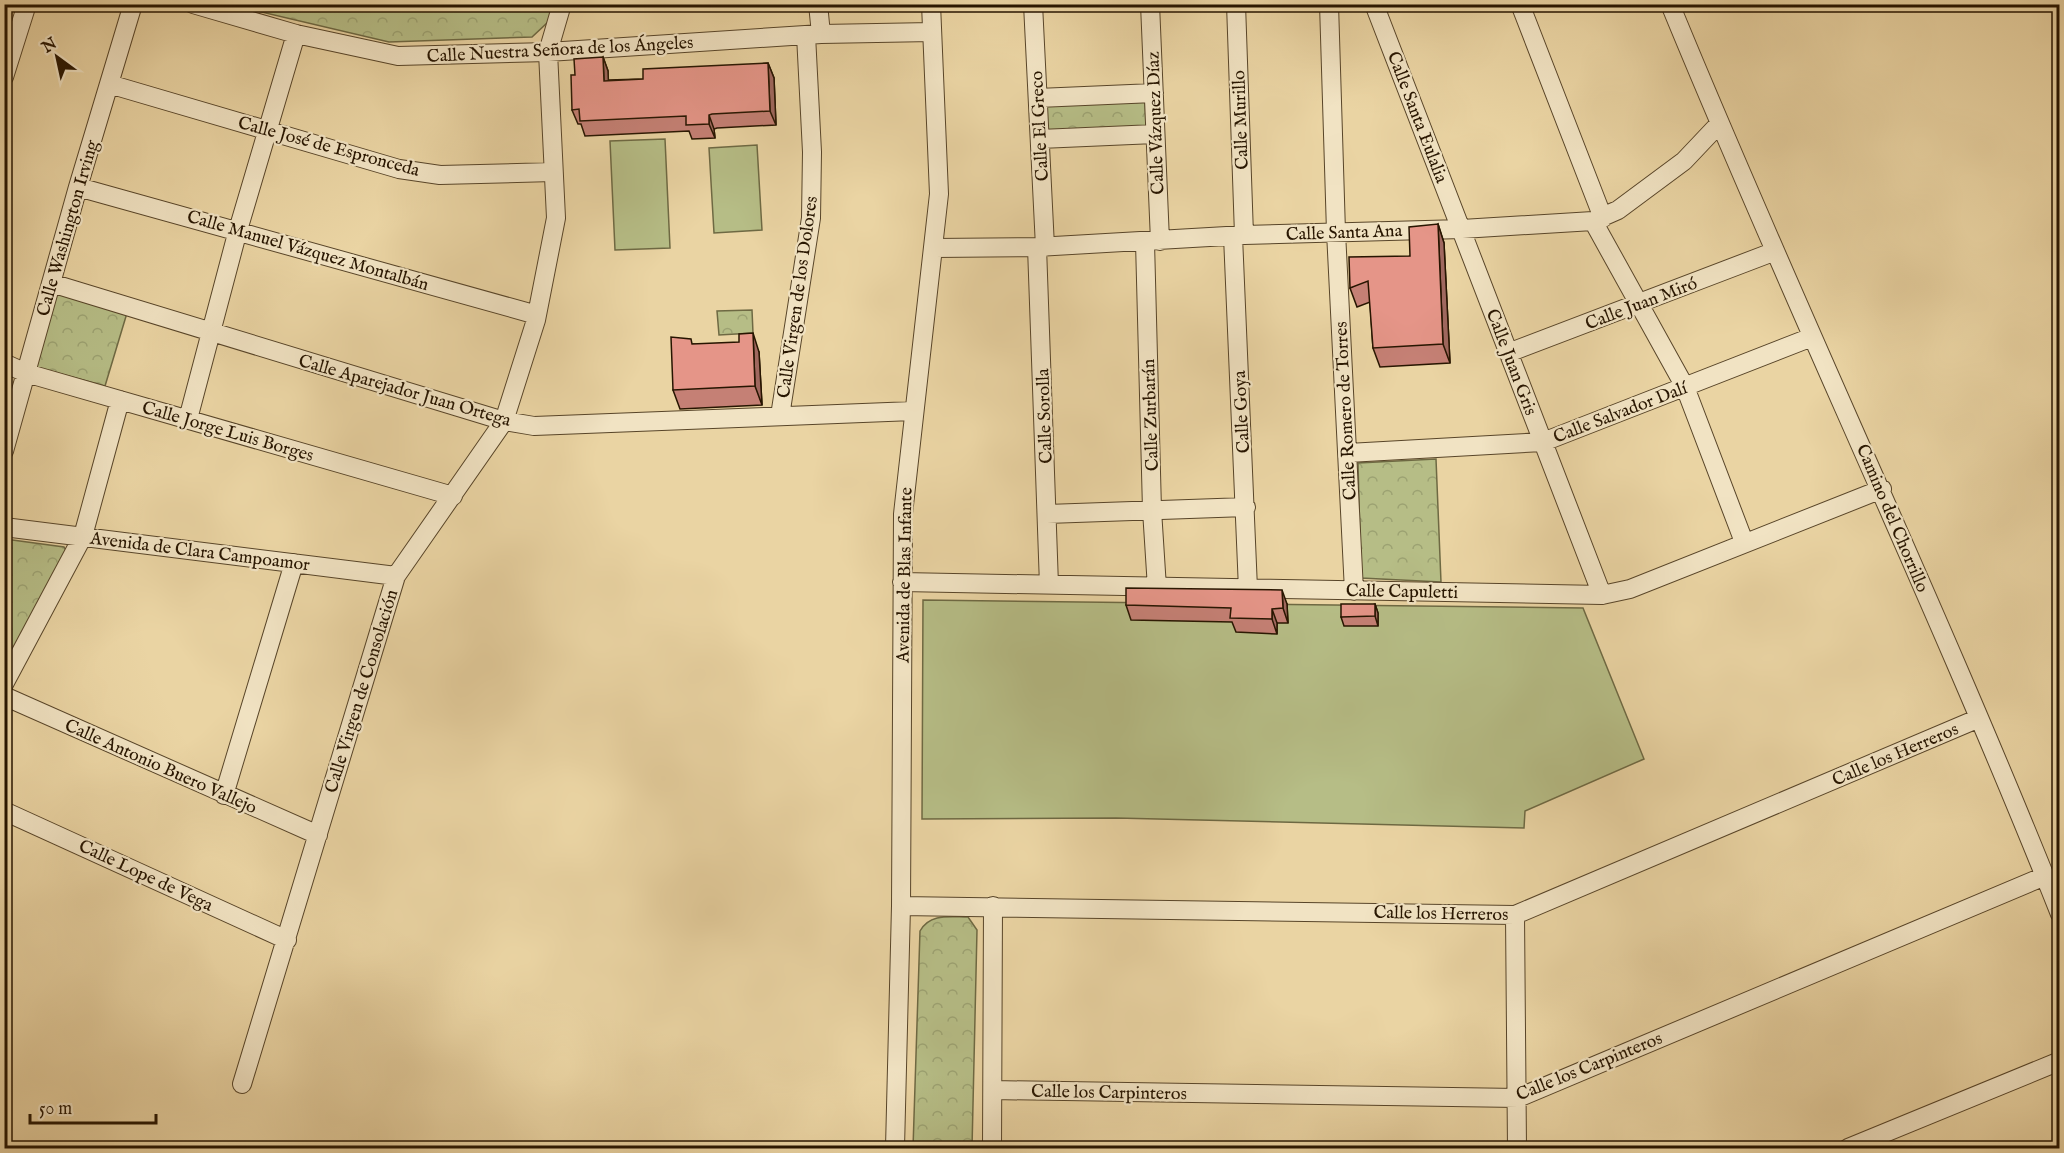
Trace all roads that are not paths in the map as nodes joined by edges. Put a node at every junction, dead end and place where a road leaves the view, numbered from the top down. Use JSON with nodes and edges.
{"nodes":[{"id":1,"x":27,"y":4,"type":"edge"},
{"id":2,"x":133,"y":4,"type":"edge"},
{"id":3,"x":193,"y":4,"type":"edge"},
{"id":4,"x":562,"y":4,"type":"edge"},
{"id":5,"x":818,"y":4,"type":"edge"},
{"id":6,"x":931,"y":4,"type":"edge"},
{"id":7,"x":1033,"y":4,"type":"edge"},
{"id":8,"x":1150,"y":4,"type":"edge"},
{"id":9,"x":1236,"y":4,"type":"edge"},
{"id":10,"x":1329,"y":4,"type":"edge"},
{"id":11,"x":1374,"y":4,"type":"edge"},
{"id":12,"x":1520,"y":4,"type":"edge"},
{"id":13,"x":1670,"y":4,"type":"edge"},
{"id":14,"x":232,"y":10,"type":"edge"},
{"id":15,"x":932,"y":32,"type":"junction"},
{"id":16,"x":296,"y":34,"type":"junction"},
{"id":17,"x":814,"y":35,"type":"junction"},
{"id":18,"x":548,"y":51,"type":"junction"},
{"id":19,"x":5,"y":74,"type":"edge"},
{"id":20,"x":109,"y":84,"type":"junction"},
{"id":21,"x":1154,"y":93,"type":"junction"},
{"id":22,"x":1038,"y":98,"type":"junction"},
{"id":23,"x":1719,"y":124,"type":"junction"},
{"id":24,"x":267,"y":129,"type":"junction"},
{"id":25,"x":1155,"y":134,"type":"junction"},
{"id":26,"x":1040,"y":140,"type":"junction"},
{"id":27,"x":553,"y":172,"type":"junction"},
{"id":28,"x":78,"y":187,"type":"junction"},
{"id":29,"x":1598,"y":219,"type":"junction"},
{"id":30,"x":1462,"y":229,"type":"junction"},
{"id":31,"x":238,"y":230,"type":"junction"},
{"id":32,"x":1336,"y":232,"type":"junction"},
{"id":33,"x":1238,"y":235,"type":"junction"},
{"id":34,"x":1152,"y":241,"type":"junction"},
{"id":35,"x":1041,"y":247,"type":"junction"},
{"id":36,"x":934,"y":248,"type":"junction"},
{"id":37,"x":1773,"y":252,"type":"junction"},
{"id":38,"x":51,"y":283,"type":"junction"},
{"id":39,"x":1638,"y":305,"type":"junction"},
{"id":40,"x":537,"y":315,"type":"junction"},
{"id":41,"x":211,"y":332,"type":"junction"},
{"id":42,"x":1812,"y":337,"type":"junction"},
{"id":43,"x":1508,"y":353,"type":"junction"},
{"id":44,"x":4,"y":363,"type":"edge"},
{"id":45,"x":27,"y":373,"type":"junction"},
{"id":46,"x":1685,"y":387,"type":"junction"},
{"id":47,"x":120,"y":400,"type":"junction"},
{"id":48,"x":913,"y":411,"type":"junction"},
{"id":49,"x":780,"y":416,"type":"junction"},
{"id":50,"x":188,"y":418,"type":"junction"},
{"id":51,"x":504,"y":421,"type":"junction"},
{"id":52,"x":1543,"y":442,"type":"junction"},
{"id":53,"x":4,"y":451,"type":"edge"},
{"id":54,"x":1348,"y":453,"type":"junction"},
{"id":55,"x":1882,"y":489,"type":"junction"},
{"id":56,"x":453,"y":496,"type":"junction"},
{"id":57,"x":1246,"y":507,"type":"junction"},
{"id":58,"x":1152,"y":510,"type":"junction"},
{"id":59,"x":1047,"y":514,"type":"junction"},
{"id":60,"x":4,"y":527,"type":"edge"},
{"id":61,"x":83,"y":536,"type":"junction"},
{"id":62,"x":1744,"y":542,"type":"junction"},
{"id":63,"x":294,"y":562,"type":"junction"},
{"id":64,"x":396,"y":576,"type":"junction"},
{"id":65,"x":902,"y":582,"type":"junction"},
{"id":66,"x":1049,"y":585,"type":"junction"},
{"id":67,"x":1157,"y":588,"type":"junction"},
{"id":68,"x":1248,"y":589,"type":"junction"},
{"id":69,"x":1354,"y":591,"type":"junction"},
{"id":70,"x":1602,"y":595,"type":"junction"},
{"id":71,"x":4,"y":684,"type":"edge"},
{"id":72,"x":4,"y":696,"type":"edge"},
{"id":73,"x":1977,"y":719,"type":"junction"},
{"id":74,"x":224,"y":795,"type":"junction"},
{"id":75,"x":4,"y":810,"type":"edge"},
{"id":76,"x":318,"y":835,"type":"junction"},
{"id":77,"x":2045,"y":876,"type":"junction"},
{"id":78,"x":901,"y":906,"type":"junction"},
{"id":79,"x":993,"y":906,"type":"junction"},
{"id":80,"x":2060,"y":914,"type":"edge"},
{"id":81,"x":1515,"y":915,"type":"junction"},
{"id":82,"x":287,"y":940,"type":"junction"},
{"id":83,"x":2060,"y":1061,"type":"edge"},
{"id":84,"x":242,"y":1084,"type":"dead end"},
{"id":85,"x":993,"y":1090,"type":"junction"},
{"id":86,"x":1518,"y":1098,"type":"junction"},
{"id":87,"x":895,"y":1149,"type":"edge"},
{"id":88,"x":992,"y":1149,"type":"edge"},
{"id":89,"x":1518,"y":1149,"type":"edge"},
{"id":90,"x":1848,"y":1149,"type":"edge"}],
"edges":[{"from":1,"to":19,"type":"street"},
{"from":2,"to":20,"type":"street","name":"Calle Washington Irving"},
{"from":3,"to":14,"type":"street","name":"Calle Nuestra Señora de los Ángeles"},
{"from":4,"to":18,"type":"street","name":"Calle Virgen de Consolación"},
{"from":5,"to":17,"type":"street","name":"Calle Virgen de los Dolores"},
{"from":6,"to":15,"type":"street","name":"Avenida de Blas Infante"},
{"from":7,"to":22,"type":"street","name":"Calle El Greco"},
{"from":8,"to":21,"type":"street","name":"Calle Vázquez Díaz"},
{"from":9,"to":33,"type":"street","name":"Calle Murillo"},
{"from":10,"to":32,"type":"street","name":"Calle Romero de Torres"},
{"from":11,"to":30,"type":"street","name":"Calle Santa Eulalia"},
{"from":12,"to":29,"type":"street"},
{"from":13,"to":23,"type":"street","name":"Camino del Chorrillo"},
{"from":14,"to":16,"type":"street","name":"Calle Nuestra Señora de los Ángeles"},
{"from":15,"to":17,"type":"street","name":"Calle Nuestra Señora de los Ángeles"},
{"from":15,"to":36,"type":"street","name":"Avenida de Blas Infante"},
{"from":16,"to":18,"type":"street","name":"Calle Nuestra Señora de los Ángeles"},
{"from":16,"to":24,"type":"street"},
{"from":17,"to":18,"type":"street","name":"Calle Nuestra Señora de los Ángeles"},
{"from":17,"to":49,"type":"street","name":"Calle Virgen de los Dolores"},
{"from":18,"to":27,"type":"street","name":"Calle Virgen de Consolación"},
{"from":20,"to":24,"type":"street","name":"Calle José de Espronceda"},
{"from":20,"to":28,"type":"street","name":"Calle Washington Irving"},
{"from":21,"to":22,"type":"street"},
{"from":21,"to":25,"type":"street","name":"Calle Vázquez Díaz"},
{"from":22,"to":26,"type":"street","name":"Calle El Greco"},
{"from":23,"to":29,"type":"street"},
{"from":23,"to":37,"type":"street","name":"Camino del Chorrillo"},
{"from":24,"to":27,"type":"street","name":"Calle José de Espronceda"},
{"from":24,"to":31,"type":"street"},
{"from":25,"to":26,"type":"street"},
{"from":25,"to":34,"type":"street","name":"Calle Vázquez Díaz"},
{"from":26,"to":35,"type":"street","name":"Calle El Greco"},
{"from":27,"to":40,"type":"street","name":"Calle Virgen de Consolación"},
{"from":28,"to":31,"type":"street","name":"Calle Manuel Vázquez Montalbán"},
{"from":28,"to":38,"type":"street","name":"Calle Washington Irving"},
{"from":29,"to":30,"type":"street","name":"Calle Santa Ana"},
{"from":29,"to":39,"type":"street"},
{"from":30,"to":32,"type":"street","name":"Calle Santa Ana"},
{"from":30,"to":43,"type":"street","name":"Calle Juan Gris"},
{"from":31,"to":40,"type":"street","name":"Calle Manuel Vázquez Montalbán"},
{"from":31,"to":41,"type":"street"},
{"from":32,"to":33,"type":"street","name":"Calle Santa Ana"},
{"from":32,"to":54,"type":"street","name":"Calle Romero de Torres"},
{"from":33,"to":34,"type":"street","name":"Calle Santa Ana"},
{"from":33,"to":57,"type":"street","name":"Calle Goya"},
{"from":34,"to":35,"type":"street","name":"Calle Santa Ana"},
{"from":34,"to":58,"type":"street","name":"Calle Zurbarán"},
{"from":35,"to":36,"type":"street","name":"Calle Santa Ana"},
{"from":35,"to":59,"type":"street","name":"Calle Sorolla"},
{"from":36,"to":48,"type":"street","name":"Avenida de Blas Infante"},
{"from":37,"to":39,"type":"street","name":"Calle Juan Miró"},
{"from":37,"to":42,"type":"street","name":"Camino del Chorrillo"},
{"from":38,"to":41,"type":"street","name":"Calle Aparejador Juan Ortega"},
{"from":38,"to":45,"type":"street","name":"Calle Washington Irving"},
{"from":39,"to":43,"type":"street","name":"Calle Juan Miró"},
{"from":39,"to":46,"type":"street"},
{"from":40,"to":51,"type":"street","name":"Calle Virgen de Consolación"},
{"from":41,"to":50,"type":"street"},
{"from":41,"to":51,"type":"street","name":"Calle Aparejador Juan Ortega"},
{"from":42,"to":46,"type":"street","name":"Calle Salvador Dalí"},
{"from":42,"to":55,"type":"street","name":"Camino del Chorrillo"},
{"from":43,"to":52,"type":"street","name":"Calle Juan Gris"},
{"from":44,"to":45,"type":"street","name":"Calle Jorge Luis Borges"},
{"from":45,"to":47,"type":"street","name":"Calle Jorge Luis Borges"},
{"from":45,"to":53,"type":"street","name":"Calle Washington Irving"},
{"from":46,"to":52,"type":"street","name":"Calle Salvador Dalí"},
{"from":46,"to":62,"type":"street"},
{"from":47,"to":50,"type":"street","name":"Calle Jorge Luis Borges"},
{"from":47,"to":61,"type":"street"},
{"from":48,"to":49,"type":"street","name":"Calle Aparejador Juan Ortega"},
{"from":48,"to":65,"type":"street","name":"Avenida de Blas Infante"},
{"from":49,"to":51,"type":"street","name":"Calle Aparejador Juan Ortega"},
{"from":50,"to":56,"type":"street","name":"Calle Jorge Luis Borges"},
{"from":51,"to":56,"type":"street","name":"Calle Virgen de Consolación"},
{"from":52,"to":54,"type":"street","name":"Calle Salvador Dalí"},
{"from":52,"to":70,"type":"street","name":"Calle Juan Gris"},
{"from":54,"to":69,"type":"street","name":"Calle Romero de Torres"},
{"from":55,"to":62,"type":"street","name":"Calle Capuletti"},
{"from":55,"to":73,"type":"street","name":"Camino del Chorrillo"},
{"from":56,"to":64,"type":"street","name":"Calle Virgen de Consolación"},
{"from":57,"to":58,"type":"street"},
{"from":57,"to":68,"type":"street","name":"Calle Goya"},
{"from":58,"to":59,"type":"street"},
{"from":58,"to":67,"type":"street","name":"Calle Zurbarán"},
{"from":59,"to":66,"type":"street","name":"Calle Sorolla"},
{"from":60,"to":61,"type":"street","name":"Avenida de Clara Campoamor"},
{"from":61,"to":63,"type":"street","name":"Avenida de Clara Campoamor"},
{"from":61,"to":71,"type":"street"},
{"from":62,"to":70,"type":"street","name":"Calle Capuletti"},
{"from":63,"to":64,"type":"street","name":"Avenida de Clara Campoamor"},
{"from":63,"to":74,"type":"street"},
{"from":64,"to":76,"type":"street","name":"Calle Virgen de Consolación"},
{"from":65,"to":66,"type":"street","name":"Calle Capuletti"},
{"from":65,"to":78,"type":"street","name":"Avenida de Blas Infante"},
{"from":66,"to":67,"type":"street","name":"Calle Capuletti"},
{"from":67,"to":68,"type":"street","name":"Calle Capuletti"},
{"from":68,"to":69,"type":"street","name":"Calle Capuletti"},
{"from":69,"to":70,"type":"street","name":"Calle Capuletti"},
{"from":72,"to":74,"type":"street","name":"Calle Antonio Buero Vallejo"},
{"from":73,"to":77,"type":"street","name":"Camino del Chorrillo"},
{"from":73,"to":81,"type":"street","name":"Calle los Herreros"},
{"from":74,"to":76,"type":"street","name":"Calle Antonio Buero Vallejo"},
{"from":75,"to":82,"type":"street","name":"Calle Lope de Vega"},
{"from":76,"to":82,"type":"street","name":"Calle Virgen de Consolación"},
{"from":77,"to":80,"type":"street","name":"Camino del Chorrillo"},
{"from":77,"to":86,"type":"street","name":"Calle los Carpinteros"},
{"from":78,"to":79,"type":"street","name":"Calle los Herreros"},
{"from":78,"to":87,"type":"street","name":"Avenida de Blas Infante"},
{"from":79,"to":81,"type":"street","name":"Calle los Herreros"},
{"from":79,"to":85,"type":"street"},
{"from":81,"to":86,"type":"street"},
{"from":82,"to":84,"type":"street","name":"Calle Virgen de Consolación"},
{"from":83,"to":90,"type":"street"},
{"from":85,"to":86,"type":"street","name":"Calle los Carpinteros"},
{"from":85,"to":88,"type":"street"},
{"from":86,"to":89,"type":"street"}]}
